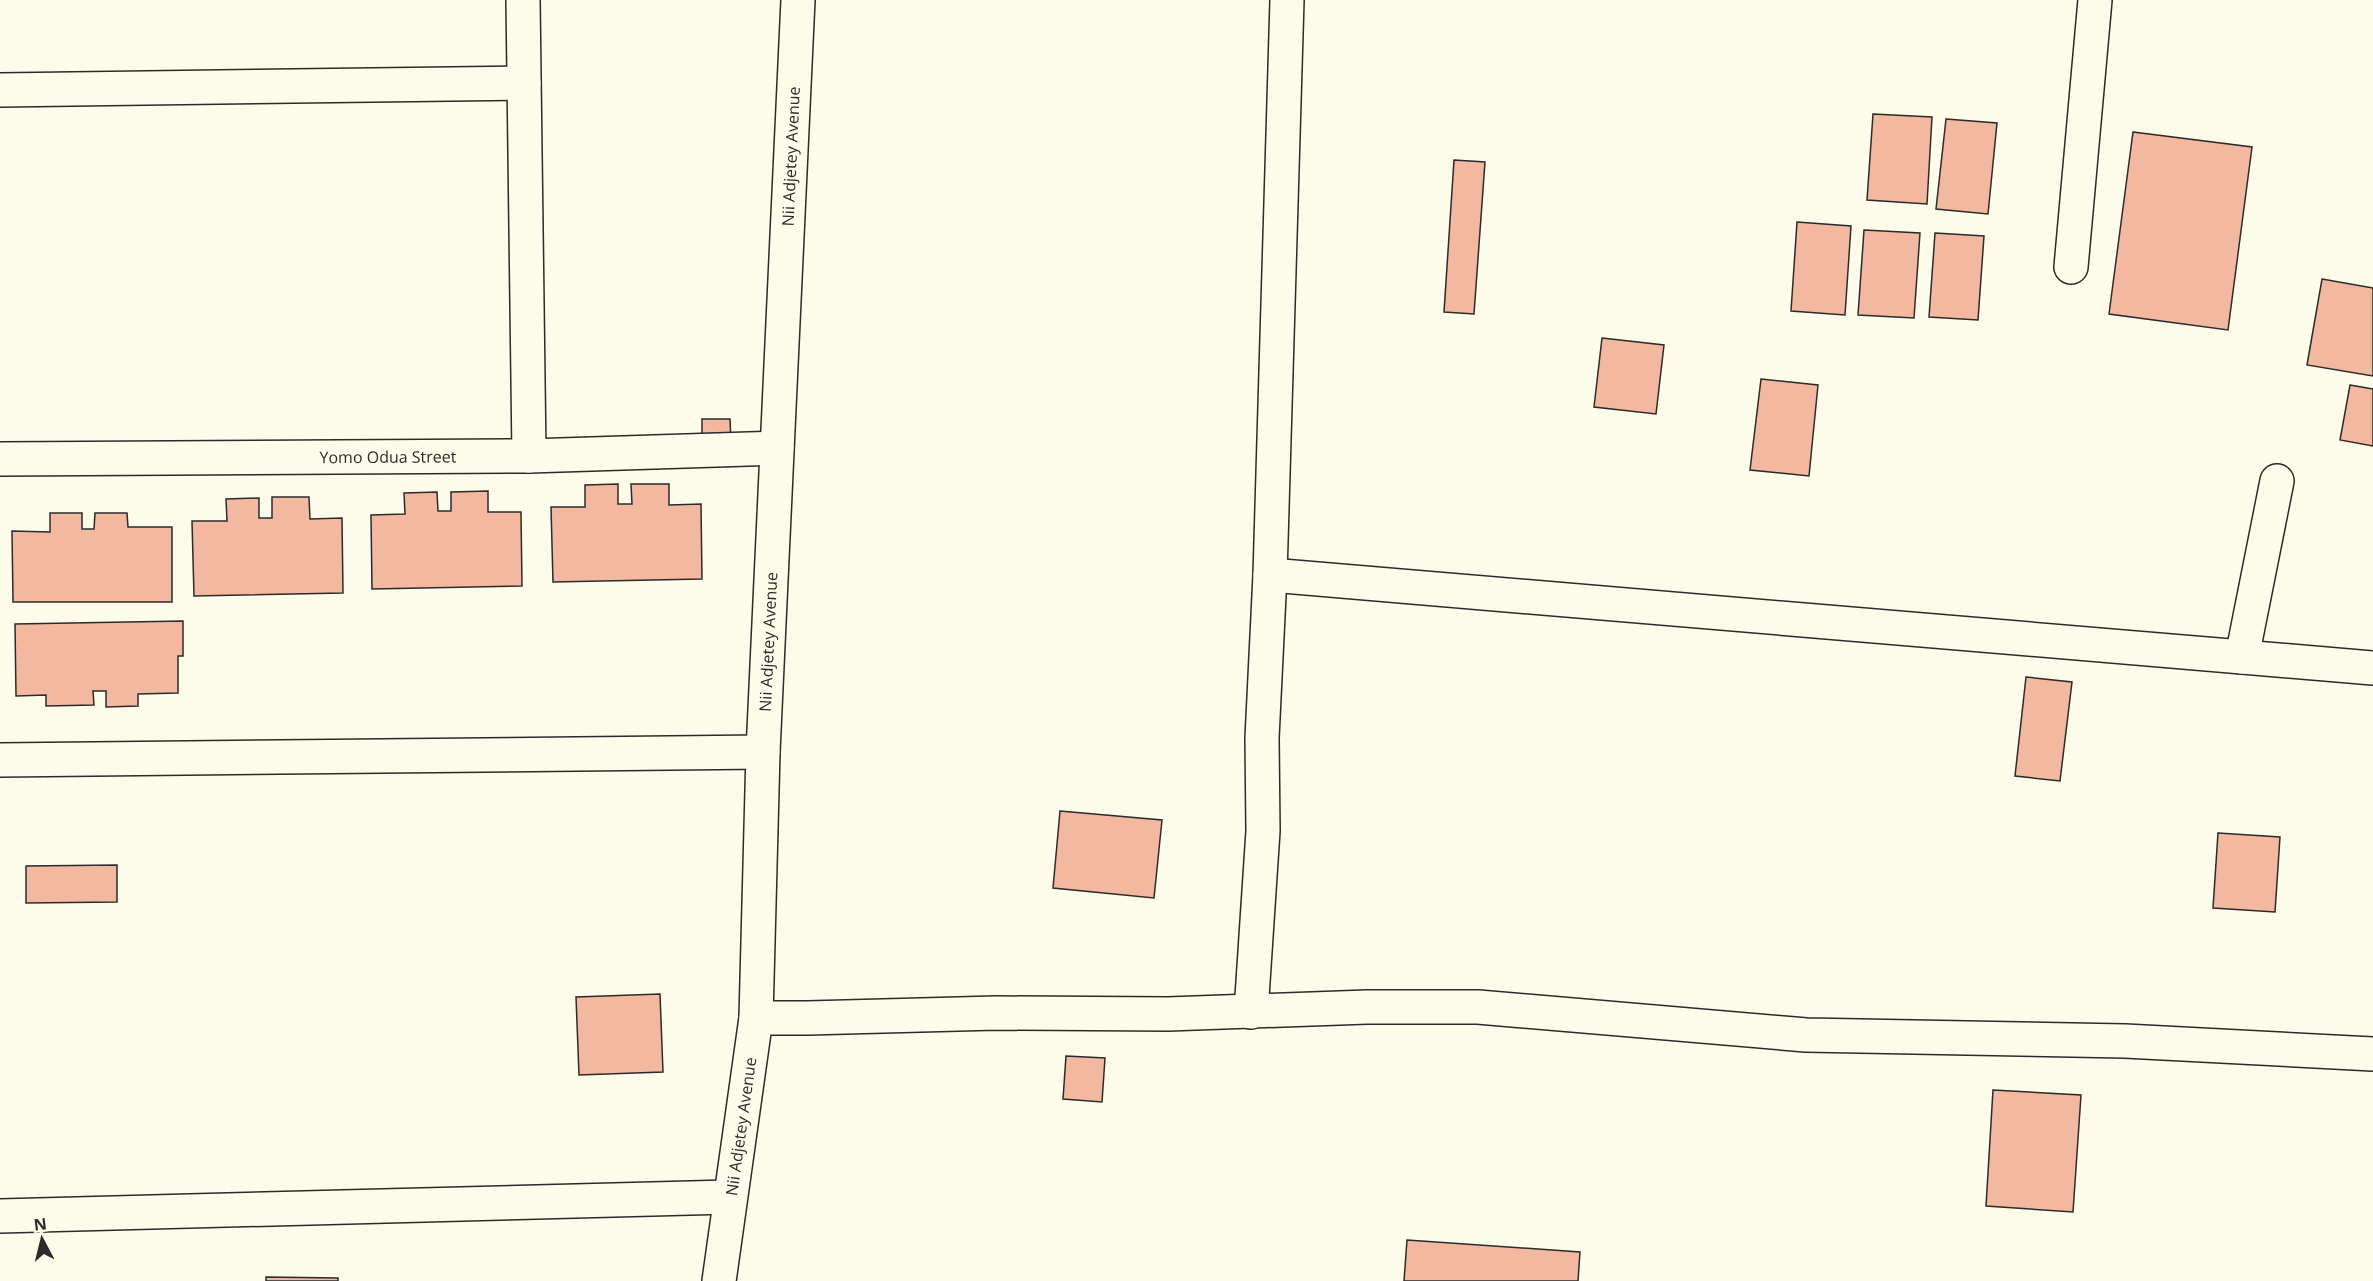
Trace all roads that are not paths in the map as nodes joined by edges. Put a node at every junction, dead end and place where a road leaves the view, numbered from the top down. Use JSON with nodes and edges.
{"nodes":[{"id":1,"x":523,"y":0,"type":"edge"},
{"id":2,"x":798,"y":0,"type":"edge"},
{"id":3,"x":1287,"y":0,"type":"edge"},
{"id":4,"x":2095,"y":0,"type":"edge"},
{"id":5,"x":524,"y":83,"type":"junction"},
{"id":6,"x":0,"y":90,"type":"edge"},
{"id":7,"x":2071,"y":267,"type":"dead end"},
{"id":8,"x":777,"y":448,"type":"junction"},
{"id":9,"x":529,"y":456,"type":"junction"},
{"id":10,"x":0,"y":459,"type":"edge"},
{"id":11,"x":2277,"y":481,"type":"dead end"},
{"id":12,"x":1270,"y":575,"type":"junction"},
{"id":13,"x":2242,"y":657,"type":"junction"},
{"id":14,"x":2373,"y":668,"type":"edge"},
{"id":15,"x":763,"y":753,"type":"junction"},
{"id":16,"x":0,"y":760,"type":"edge"},
{"id":17,"x":1251,"y":1012,"type":"junction"},
{"id":18,"x":756,"y":1018,"type":"junction"},
{"id":19,"x":2373,"y":1054,"type":"edge"},
{"id":20,"x":729,"y":1197,"type":"junction"},
{"id":21,"x":0,"y":1216,"type":"edge"},
{"id":22,"x":719,"y":1281,"type":"edge"}],
"edges":[{"from":1,"to":5,"type":"street"},
{"from":2,"to":8,"type":"street","name":"Nii Adjetey Avenue"},
{"from":3,"to":12,"type":"street"},
{"from":4,"to":7,"type":"street"},
{"from":5,"to":6,"type":"street"},
{"from":5,"to":9,"type":"street"},
{"from":8,"to":9,"type":"street","name":"Yomo Odua Street"},
{"from":8,"to":15,"type":"street","name":"Nii Adjetey Avenue"},
{"from":9,"to":10,"type":"street","name":"Yomo Odua Street"},
{"from":11,"to":13,"type":"street"},
{"from":12,"to":13,"type":"street"},
{"from":12,"to":17,"type":"street"},
{"from":13,"to":14,"type":"street"},
{"from":15,"to":16,"type":"street"},
{"from":15,"to":18,"type":"street","name":"Nii Adjetey Avenue"},
{"from":17,"to":18,"type":"street"},
{"from":17,"to":19,"type":"street"},
{"from":18,"to":20,"type":"street","name":"Nii Adjetey Avenue"},
{"from":20,"to":21,"type":"street"},
{"from":20,"to":22,"type":"street","name":"Nii Adjetey Avenue"}]}
